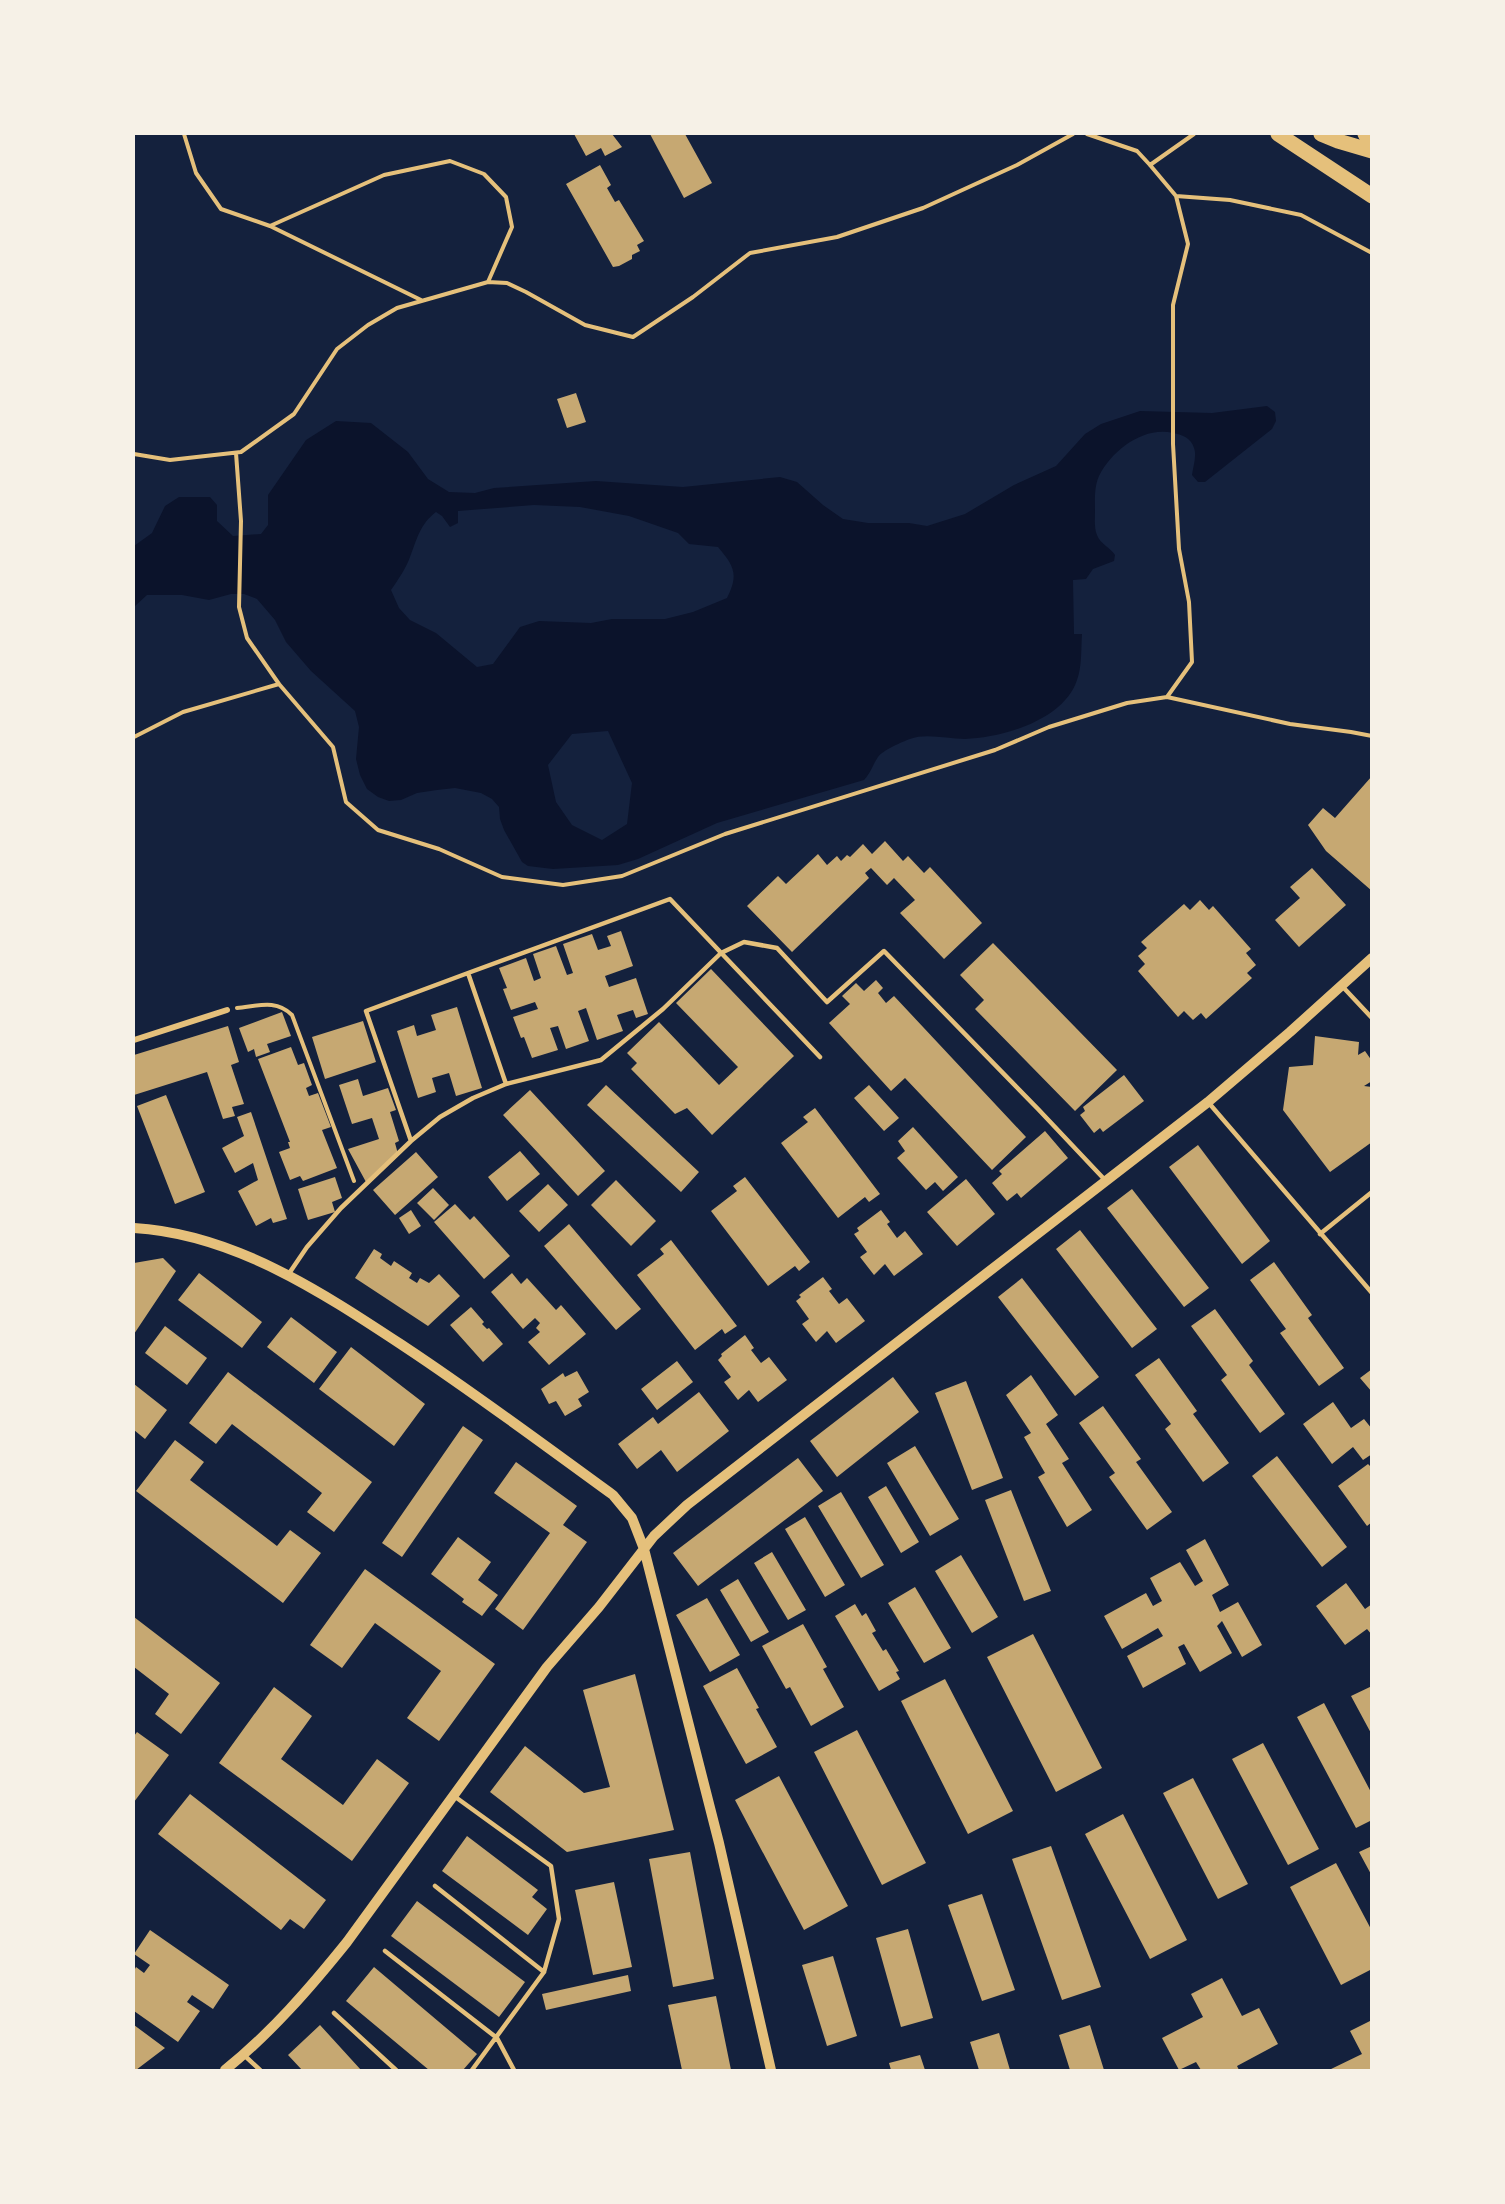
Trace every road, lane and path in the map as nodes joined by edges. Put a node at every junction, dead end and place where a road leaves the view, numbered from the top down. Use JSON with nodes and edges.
{"nodes":[{"id":1,"x":184,"y":134,"type":"edge"},
{"id":2,"x":1073,"y":134,"type":"edge"},
{"id":3,"x":1087,"y":134,"type":"edge"},
{"id":4,"x":1194,"y":134,"type":"edge"},
{"id":5,"x":1278,"y":134,"type":"edge"},
{"id":6,"x":1322,"y":134,"type":"edge"},
{"id":7,"x":1365,"y":134,"type":"edge"},
{"id":8,"x":1371,"y":138,"type":"edge"},
{"id":9,"x":1371,"y":151,"type":"edge"},
{"id":10,"x":1150,"y":165,"type":"junction"},
{"id":11,"x":1371,"y":195,"type":"edge"},
{"id":12,"x":1176,"y":196,"type":"junction"},
{"id":13,"x":270,"y":226,"type":"junction"},
{"id":14,"x":1371,"y":253,"type":"edge"},
{"id":15,"x":488,"y":282,"type":"junction"},
{"id":16,"x":422,"y":301,"type":"junction"},
{"id":17,"x":236,"y":452,"type":"junction"},
{"id":18,"x":134,"y":454,"type":"edge"},
{"id":19,"x":279,"y":684,"type":"junction"},
{"id":20,"x":1167,"y":697,"type":"junction"},
{"id":21,"x":1371,"y":736,"type":"edge"},
{"id":22,"x":134,"y":737,"type":"edge"},
{"id":23,"x":721,"y":953,"type":"junction"},
{"id":24,"x":1371,"y":958,"type":"edge"},
{"id":25,"x":468,"y":974,"type":"junction"},
{"id":26,"x":1342,"y":986,"type":"junction"},
{"id":27,"x":227,"y":1010,"type":"joint"},
{"id":28,"x":1371,"y":1018,"type":"edge"},
{"id":29,"x":134,"y":1040,"type":"edge"},
{"id":30,"x":820,"y":1057,"type":"dead end"},
{"id":31,"x":506,"y":1084,"type":"junction"},
{"id":32,"x":1208,"y":1102,"type":"junction"},
{"id":33,"x":411,"y":1142,"type":"junction"},
{"id":34,"x":1106,"y":1181,"type":"junction"},
{"id":35,"x":1371,"y":1192,"type":"edge"},
{"id":36,"x":358,"y":1193,"type":"junction"},
{"id":37,"x":134,"y":1228,"type":"edge"},
{"id":38,"x":1320,"y":1234,"type":"junction"},
{"id":39,"x":288,"y":1275,"type":"junction"},
{"id":40,"x":1371,"y":1293,"type":"edge"},
{"id":41,"x":644,"y":1549,"type":"junction"},
{"id":42,"x":454,"y":1796,"type":"junction"},
{"id":43,"x":435,"y":1886,"type":"dead end"},
{"id":44,"x":385,"y":1951,"type":"dead end"},
{"id":45,"x":544,"y":1972,"type":"junction"},
{"id":46,"x":334,"y":2013,"type":"dead end"},
{"id":47,"x":497,"y":2038,"type":"junction"},
{"id":48,"x":244,"y":2055,"type":"junction"},
{"id":49,"x":225,"y":2070,"type":"edge"},
{"id":50,"x":260,"y":2070,"type":"edge"},
{"id":51,"x":396,"y":2070,"type":"edge"},
{"id":52,"x":472,"y":2070,"type":"edge"},
{"id":53,"x":514,"y":2070,"type":"edge"},
{"id":54,"x":771,"y":2070,"type":"edge"}],
"edges":[{"from":1,"to":13,"type":"path"},
{"from":2,"to":15,"type":"path"},
{"from":3,"to":10,"type":"path"},
{"from":4,"to":10,"type":"path"},
{"from":5,"to":11,"type":"main road"},
{"from":6,"to":9,"type":"main road"},
{"from":7,"to":8,"type":"main road"},
{"from":10,"to":12,"type":"path"},
{"from":12,"to":14,"type":"path"},
{"from":12,"to":20,"type":"path"},
{"from":13,"to":15,"type":"path"},
{"from":13,"to":16,"type":"path"},
{"from":15,"to":16,"type":"path"},
{"from":16,"to":17,"type":"path"},
{"from":17,"to":18,"type":"path"},
{"from":17,"to":19,"type":"path"},
{"from":19,"to":20,"type":"path"},
{"from":19,"to":22,"type":"path"},
{"from":20,"to":21,"type":"path"},
{"from":23,"to":25,"type":"lane"},
{"from":23,"to":30,"type":"lane"},
{"from":23,"to":31,"type":"lane"},
{"from":23,"to":34,"type":"lane"},
{"from":24,"to":26,"type":"street"},
{"from":25,"to":31,"type":"lane"},
{"from":25,"to":33,"type":"lane"},
{"from":26,"to":28,"type":"lane"},
{"from":26,"to":32,"type":"street"},
{"from":27,"to":29,"type":"street"},
{"from":27,"to":36,"type":"path"},
{"from":31,"to":33,"type":"lane"},
{"from":32,"to":34,"type":"street"},
{"from":32,"to":38,"type":"lane"},
{"from":33,"to":36,"type":"lane"},
{"from":34,"to":41,"type":"street"},
{"from":35,"to":38,"type":"lane"},
{"from":36,"to":39,"type":"lane"},
{"from":37,"to":39,"type":"street"},
{"from":38,"to":40,"type":"lane"},
{"from":39,"to":41,"type":"street"},
{"from":41,"to":42,"type":"street"},
{"from":41,"to":54,"type":"street"},
{"from":42,"to":45,"type":"lane"},
{"from":42,"to":48,"type":"street"},
{"from":43,"to":45,"type":"lane"},
{"from":44,"to":47,"type":"lane"},
{"from":45,"to":47,"type":"lane"},
{"from":46,"to":51,"type":"lane"},
{"from":47,"to":52,"type":"lane"},
{"from":47,"to":53,"type":"lane"},
{"from":48,"to":49,"type":"street"},
{"from":48,"to":50,"type":"lane"}]}
